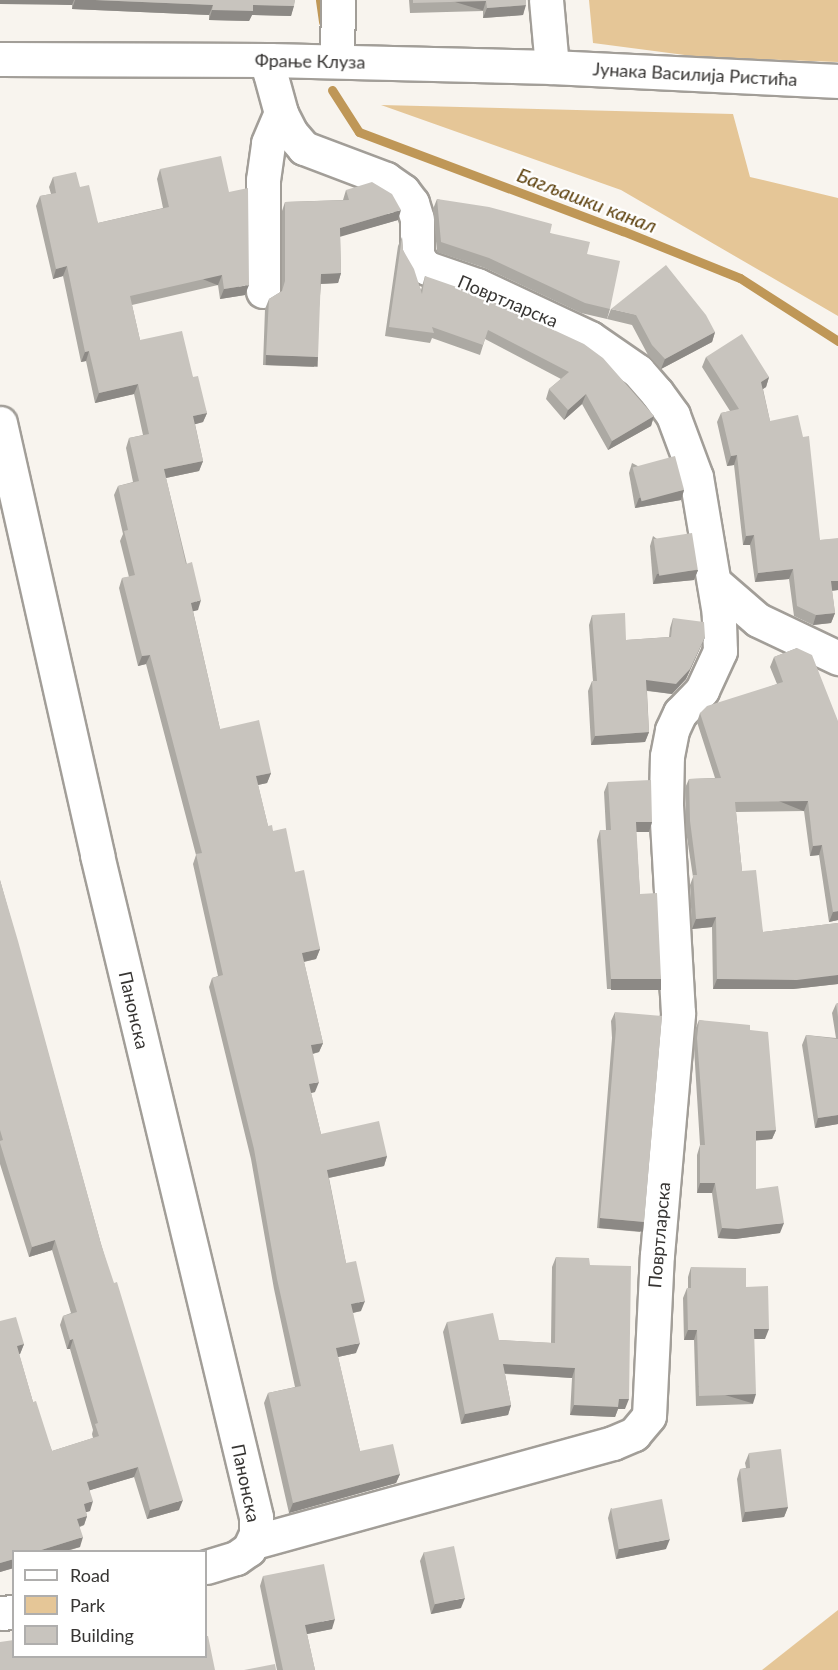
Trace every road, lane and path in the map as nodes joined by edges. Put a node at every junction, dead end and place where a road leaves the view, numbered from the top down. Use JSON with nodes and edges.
{"nodes":[{"id":1,"x":338,"y":0,"type":"edge"},
{"id":2,"x":546,"y":0,"type":"edge"},
{"id":3,"x":0,"y":59,"type":"edge"},
{"id":4,"x":270,"y":60,"type":"junction"},
{"id":5,"x":337,"y":61,"type":"junction"},
{"id":6,"x":552,"y":67,"type":"junction"},
{"id":7,"x":838,"y":81,"type":"edge"},
{"id":8,"x":281,"y":114,"type":"junction"},
{"id":9,"x":263,"y":291,"type":"dead end"},
{"id":10,"x":0,"y":423,"type":"edge"},
{"id":11,"x":714,"y":582,"type":"junction"},
{"id":12,"x":758,"y":620,"type":"junction"},
{"id":13,"x":720,"y":651,"type":"junction"},
{"id":14,"x":838,"y":658,"type":"edge"},
{"id":15,"x":254,"y":1542,"type":"junction"},
{"id":16,"x":207,"y":1567,"type":"edge"}],
"edges":[{"from":1,"to":5,"type":"street"},
{"from":2,"to":6,"type":"street"},
{"from":3,"to":4,"type":"street","name":"Фрање Клуза"},
{"from":4,"to":5,"type":"street","name":"Фрање Клуза"},
{"from":4,"to":8,"type":"street","name":"Повртларска"},
{"from":5,"to":6,"type":"street","name":"Фрање Клуза"},
{"from":6,"to":7,"type":"street","name":"Јунака Василија Ристића"},
{"from":8,"to":9,"type":"street"},
{"from":8,"to":11,"type":"street","name":"Повртларска"},
{"from":10,"to":15,"type":"street","name":"Панонска"},
{"from":11,"to":12,"type":"street"},
{"from":11,"to":13,"type":"street","name":"Повртларска"},
{"from":12,"to":13,"type":"street","name":"Повртларска"},
{"from":12,"to":14,"type":"street"},
{"from":13,"to":15,"type":"street","name":"Повртларска"},
{"from":15,"to":16,"type":"street","name":"Панонска"}]}
